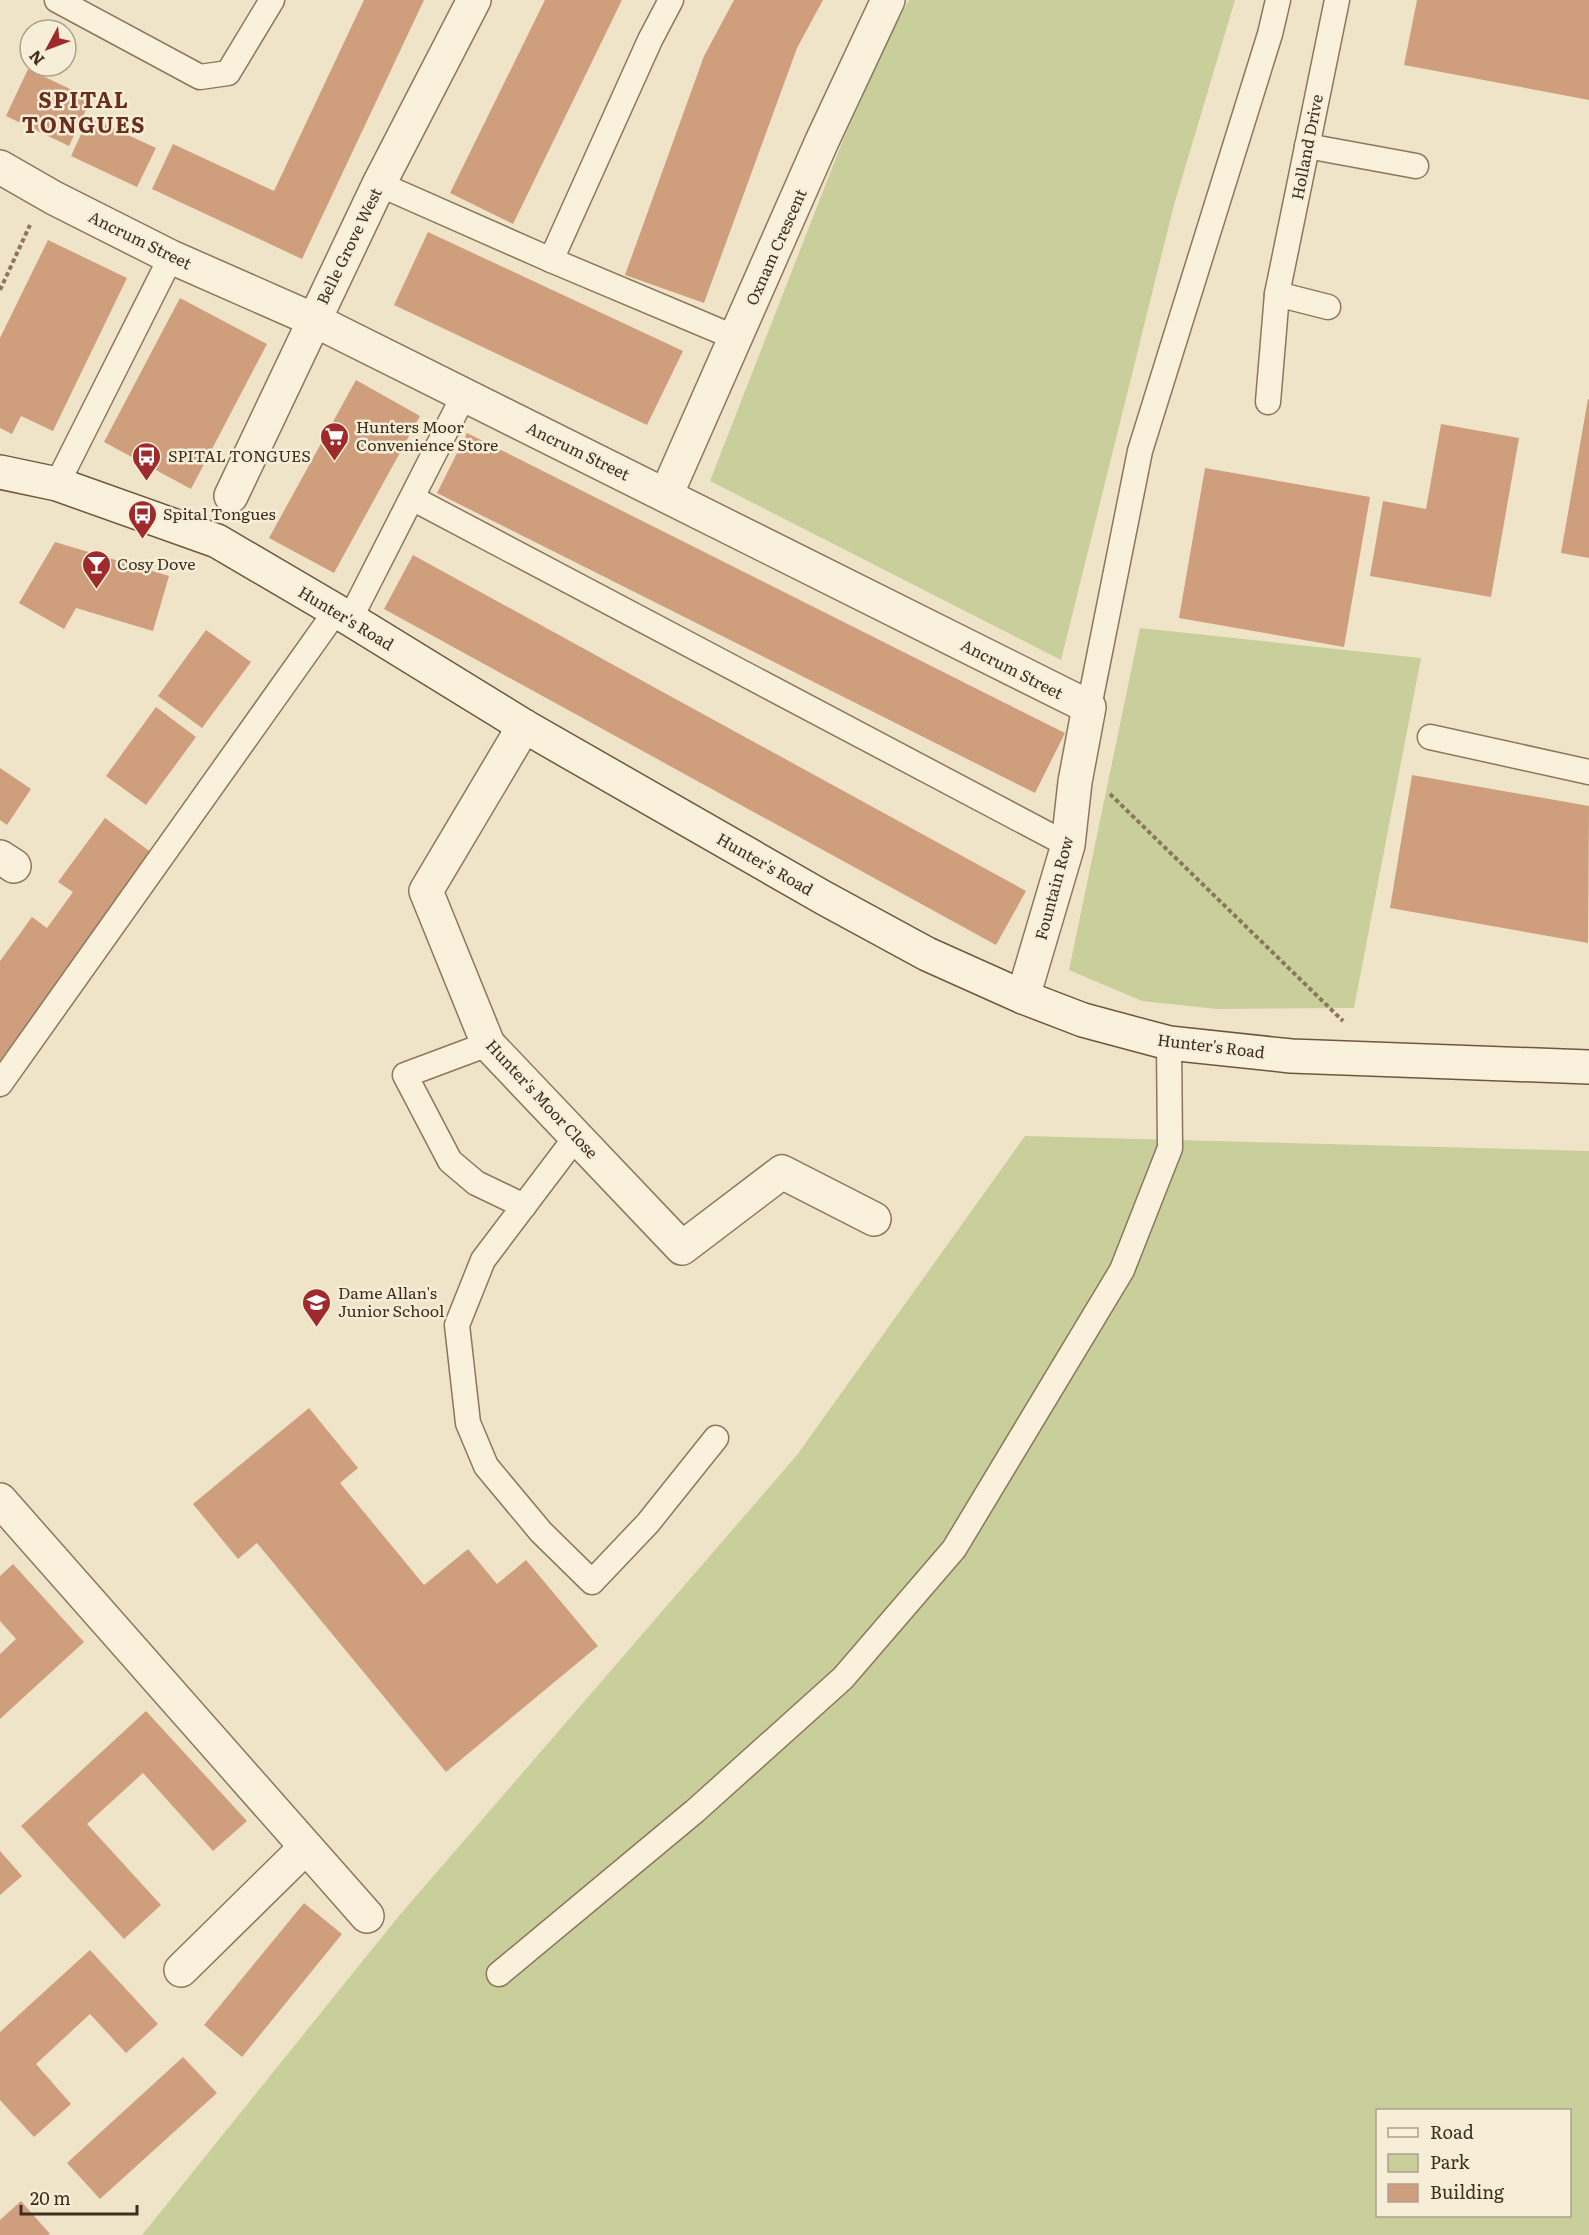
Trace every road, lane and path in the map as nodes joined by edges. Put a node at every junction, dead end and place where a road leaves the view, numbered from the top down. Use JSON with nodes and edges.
{"nodes":[{"id":1,"x":57,"y":0,"type":"edge"},
{"id":2,"x":272,"y":0,"type":"edge"},
{"id":3,"x":474,"y":0,"type":"edge"},
{"id":4,"x":671,"y":0,"type":"edge"},
{"id":5,"x":888,"y":0,"type":"edge"},
{"id":6,"x":1278,"y":0,"type":"edge"},
{"id":7,"x":1336,"y":0,"type":"edge"},
{"id":8,"x":1307,"y":146,"type":"junction"},
{"id":9,"x":1416,"y":166,"type":"dead end"},
{"id":10,"x":0,"y":167,"type":"edge"},
{"id":11,"x":379,"y":184,"type":"junction"},
{"id":12,"x":45,"y":193,"type":"junction"},
{"id":13,"x":171,"y":256,"type":"junction"},
{"id":14,"x":551,"y":260,"type":"junction"},
{"id":15,"x":0,"y":290,"type":"edge"},
{"id":16,"x":1277,"y":294,"type":"junction"},
{"id":17,"x":1328,"y":307,"type":"dead end"},
{"id":18,"x":314,"y":320,"type":"junction"},
{"id":19,"x":736,"y":338,"type":"junction"},
{"id":20,"x":464,"y":395,"type":"junction"},
{"id":21,"x":1268,"y":402,"type":"dead end"},
{"id":22,"x":0,"y":472,"type":"edge"},
{"id":23,"x":57,"y":484,"type":"junction"},
{"id":24,"x":666,"y":495,"type":"junction"},
{"id":25,"x":231,"y":496,"type":"dead end"},
{"id":26,"x":412,"y":498,"type":"junction"},
{"id":27,"x":343,"y":615,"type":"junction"},
{"id":28,"x":1089,"y":707,"type":"junction"},
{"id":29,"x":524,"y":726,"type":"junction"},
{"id":30,"x":1430,"y":737,"type":"dead end"},
{"id":31,"x":1078,"y":764,"type":"junction"},
{"id":32,"x":1589,"y":772,"type":"edge"},
{"id":33,"x":1068,"y":845,"type":"junction"},
{"id":34,"x":1023,"y":997,"type":"junction"},
{"id":35,"x":1169,"y":1043,"type":"junction"},
{"id":36,"x":488,"y":1044,"type":"junction"},
{"id":37,"x":1382,"y":1060,"type":"junction"},
{"id":38,"x":1589,"y":1067,"type":"edge"},
{"id":39,"x":0,"y":1084,"type":"edge"},
{"id":40,"x":576,"y":1137,"type":"junction"},
{"id":41,"x":524,"y":1206,"type":"junction"},
{"id":42,"x":874,"y":1219,"type":"dead end"},
{"id":43,"x":716,"y":1438,"type":"dead end"},
{"id":44,"x":0,"y":1500,"type":"edge"},
{"id":45,"x":306,"y":1847,"type":"junction"},
{"id":46,"x":367,"y":1916,"type":"dead end"},
{"id":47,"x":181,"y":1970,"type":"dead end"},
{"id":48,"x":499,"y":1974,"type":"dead end"}],
"edges":[{"from":1,"to":2,"type":"lane"},
{"from":3,"to":11,"type":"street","name":"Belle Grove West"},
{"from":4,"to":14,"type":"lane"},
{"from":5,"to":19,"type":"street","name":"Oxnam Crescent"},
{"from":6,"to":28,"type":"lane"},
{"from":7,"to":8,"type":"lane","name":"Holland Drive"},
{"from":8,"to":9,"type":"lane"},
{"from":8,"to":16,"type":"lane","name":"Holland Drive"},
{"from":10,"to":12,"type":"street","name":"Ancrum Street"},
{"from":11,"to":14,"type":"lane"},
{"from":11,"to":18,"type":"street","name":"Belle Grove West"},
{"from":12,"to":13,"type":"street","name":"Ancrum Street"},
{"from":12,"to":15,"type":"path"},
{"from":13,"to":18,"type":"street","name":"Ancrum Street"},
{"from":13,"to":23,"type":"lane"},
{"from":14,"to":19,"type":"lane"},
{"from":16,"to":17,"type":"lane"},
{"from":16,"to":21,"type":"lane","name":"Holland Drive"},
{"from":18,"to":20,"type":"street","name":"Ancrum Street"},
{"from":18,"to":25,"type":"street","name":"Belle Grove West"},
{"from":19,"to":24,"type":"street","name":"Oxnam Crescent"},
{"from":20,"to":24,"type":"street","name":"Ancrum Street"},
{"from":20,"to":26,"type":"lane"},
{"from":22,"to":23,"type":"street","name":"Hunter's Road"},
{"from":23,"to":27,"type":"street","name":"Hunter's Road"},
{"from":24,"to":28,"type":"street","name":"Ancrum Street"},
{"from":26,"to":27,"type":"lane"},
{"from":26,"to":33,"type":"lane"},
{"from":27,"to":29,"type":"street","name":"Hunter's Road"},
{"from":27,"to":39,"type":"lane"},
{"from":28,"to":31,"type":"street","name":"Fountain Row"},
{"from":29,"to":34,"type":"street","name":"Hunter's Road"},
{"from":29,"to":36,"type":"street","name":"Hunter's Moor Close"},
{"from":30,"to":32,"type":"lane"},
{"from":31,"to":33,"type":"street","name":"Fountain Row"},
{"from":31,"to":37,"type":"path"},
{"from":33,"to":34,"type":"street","name":"Fountain Row"},
{"from":34,"to":35,"type":"street","name":"Hunter's Road"},
{"from":35,"to":37,"type":"street","name":"Hunter's Road"},
{"from":35,"to":48,"type":"lane"},
{"from":36,"to":40,"type":"street","name":"Hunter's Moor Close"},
{"from":36,"to":41,"type":"lane"},
{"from":37,"to":38,"type":"street","name":"Hunter's Road"},
{"from":40,"to":41,"type":"lane"},
{"from":40,"to":42,"type":"street","name":"Hunter's Moor Close"},
{"from":41,"to":43,"type":"lane"},
{"from":44,"to":45,"type":"street"},
{"from":45,"to":46,"type":"street"},
{"from":45,"to":47,"type":"street"}]}
